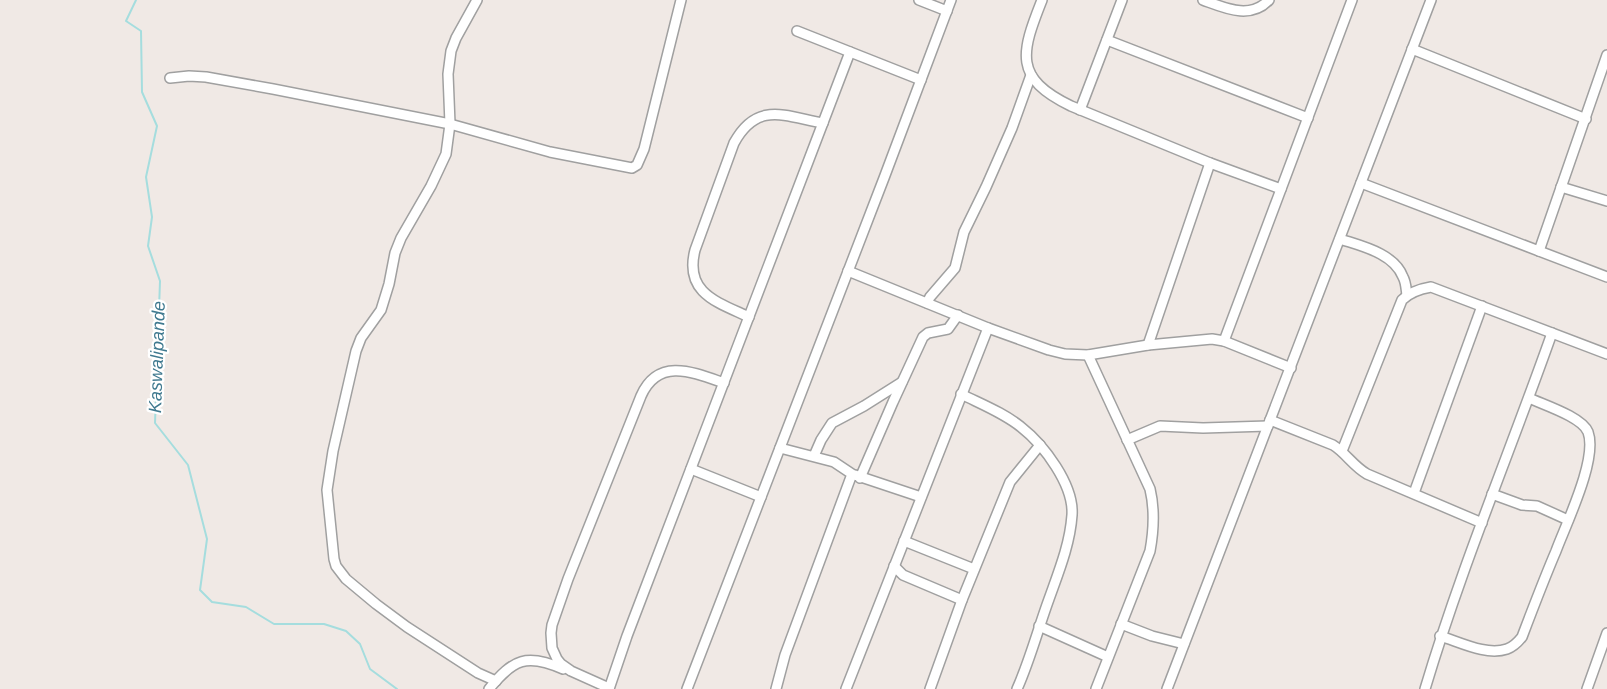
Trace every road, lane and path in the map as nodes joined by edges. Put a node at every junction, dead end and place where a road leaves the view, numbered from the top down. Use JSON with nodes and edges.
{"nodes":[{"id":1,"x":477,"y":0,"type":"edge"},
{"id":2,"x":681,"y":0,"type":"edge"},
{"id":3,"x":920,"y":0,"type":"edge"},
{"id":4,"x":951,"y":0,"type":"edge"},
{"id":5,"x":1042,"y":0,"type":"edge"},
{"id":6,"x":1122,"y":0,"type":"edge"},
{"id":7,"x":1203,"y":0,"type":"edge"},
{"id":8,"x":1269,"y":0,"type":"edge"},
{"id":9,"x":1352,"y":0,"type":"edge"},
{"id":10,"x":1431,"y":0,"type":"edge"},
{"id":11,"x":947,"y":11,"type":"junction"},
{"id":12,"x":797,"y":31,"type":"dead end"},
{"id":13,"x":1107,"y":40,"type":"junction"},
{"id":14,"x":1412,"y":49,"type":"junction"},
{"id":15,"x":850,"y":52,"type":"junction"},
{"id":16,"x":1607,"y":55,"type":"edge"},
{"id":17,"x":1031,"y":75,"type":"junction"},
{"id":18,"x":170,"y":78,"type":"dead end"},
{"id":19,"x":921,"y":80,"type":"junction"},
{"id":20,"x":1080,"y":110,"type":"junction"},
{"id":21,"x":1308,"y":118,"type":"junction"},
{"id":22,"x":1586,"y":119,"type":"junction"},
{"id":23,"x":823,"y":123,"type":"junction"},
{"id":24,"x":450,"y":124,"type":"junction"},
{"id":25,"x":1210,"y":163,"type":"junction"},
{"id":26,"x":1361,"y":183,"type":"junction"},
{"id":27,"x":1561,"y":187,"type":"junction"},
{"id":28,"x":1281,"y":189,"type":"junction"},
{"id":29,"x":1607,"y":201,"type":"edge"},
{"id":30,"x":1340,"y":239,"type":"junction"},
{"id":31,"x":1539,"y":250,"type":"junction"},
{"id":32,"x":848,"y":271,"type":"junction"},
{"id":33,"x":1607,"y":277,"type":"edge"},
{"id":34,"x":1407,"y":295,"type":"junction"},
{"id":35,"x":927,"y":303,"type":"junction"},
{"id":36,"x":1482,"y":306,"type":"junction"},
{"id":37,"x":958,"y":315,"type":"junction"},
{"id":38,"x":749,"y":317,"type":"junction"},
{"id":39,"x":988,"y":328,"type":"junction"},
{"id":40,"x":1552,"y":333,"type":"junction"},
{"id":41,"x":1224,"y":340,"type":"junction"},
{"id":42,"x":1148,"y":345,"type":"junction"},
{"id":43,"x":1607,"y":354,"type":"edge"},
{"id":44,"x":1088,"y":355,"type":"junction"},
{"id":45,"x":1291,"y":368,"type":"junction"},
{"id":46,"x":902,"y":382,"type":"junction"},
{"id":47,"x":724,"y":383,"type":"junction"},
{"id":48,"x":962,"y":393,"type":"junction"},
{"id":49,"x":1529,"y":398,"type":"junction"},
{"id":50,"x":1269,"y":423,"type":"junction"},
{"id":51,"x":1127,"y":440,"type":"junction"},
{"id":52,"x":1040,"y":445,"type":"junction"},
{"id":53,"x":780,"y":448,"type":"junction"},
{"id":54,"x":1342,"y":451,"type":"junction"},
{"id":55,"x":814,"y":456,"type":"junction"},
{"id":56,"x":691,"y":469,"type":"junction"},
{"id":57,"x":856,"y":476,"type":"junction"},
{"id":58,"x":1414,"y":493,"type":"junction"},
{"id":59,"x":1492,"y":494,"type":"junction"},
{"id":60,"x":761,"y":497,"type":"junction"},
{"id":61,"x":921,"y":497,"type":"junction"},
{"id":62,"x":1568,"y":520,"type":"junction"},
{"id":63,"x":1482,"y":523,"type":"junction"},
{"id":64,"x":904,"y":540,"type":"junction"},
{"id":65,"x":894,"y":566,"type":"junction"},
{"id":66,"x":974,"y":569,"type":"junction"},
{"id":67,"x":962,"y":600,"type":"junction"},
{"id":68,"x":1121,"y":624,"type":"junction"},
{"id":69,"x":1039,"y":626,"type":"junction"},
{"id":70,"x":1607,"y":633,"type":"edge"},
{"id":71,"x":1440,"y":636,"type":"junction"},
{"id":72,"x":1184,"y":644,"type":"junction"},
{"id":73,"x":1108,"y":657,"type":"junction"},
{"id":74,"x":571,"y":671,"type":"junction"},
{"id":75,"x":492,"y":685,"type":"edge"},
{"id":76,"x":609,"y":689,"type":"edge"},
{"id":77,"x":687,"y":689,"type":"edge"},
{"id":78,"x":776,"y":689,"type":"edge"},
{"id":79,"x":846,"y":689,"type":"edge"},
{"id":80,"x":930,"y":689,"type":"edge"},
{"id":81,"x":1017,"y":689,"type":"edge"},
{"id":82,"x":1096,"y":689,"type":"edge"},
{"id":83,"x":1167,"y":689,"type":"edge"},
{"id":84,"x":1425,"y":689,"type":"edge"},
{"id":85,"x":1587,"y":689,"type":"edge"}],
"edges":[{"from":1,"to":24,"type":"street"},
{"from":2,"to":24,"type":"street"},
{"from":3,"to":11,"type":"street"},
{"from":4,"to":11,"type":"street"},
{"from":5,"to":17,"type":"street"},
{"from":6,"to":13,"type":"street"},
{"from":7,"to":8,"type":"street"},
{"from":9,"to":21,"type":"street"},
{"from":10,"to":14,"type":"street"},
{"from":11,"to":19,"type":"street"},
{"from":12,"to":15,"type":"street"},
{"from":13,"to":20,"type":"street"},
{"from":13,"to":21,"type":"street"},
{"from":14,"to":22,"type":"street"},
{"from":14,"to":26,"type":"street"},
{"from":15,"to":19,"type":"street"},
{"from":15,"to":23,"type":"street"},
{"from":16,"to":22,"type":"street"},
{"from":17,"to":20,"type":"street"},
{"from":17,"to":35,"type":"street"},
{"from":18,"to":24,"type":"street"},
{"from":19,"to":32,"type":"street"},
{"from":20,"to":25,"type":"street"},
{"from":21,"to":28,"type":"street"},
{"from":22,"to":27,"type":"street"},
{"from":23,"to":38,"type":"street"},
{"from":23,"to":38,"type":"street"},
{"from":24,"to":75,"type":"street"},
{"from":25,"to":28,"type":"street"},
{"from":25,"to":42,"type":"street"},
{"from":26,"to":30,"type":"street"},
{"from":26,"to":31,"type":"street"},
{"from":27,"to":29,"type":"street"},
{"from":27,"to":31,"type":"street"},
{"from":28,"to":41,"type":"street"},
{"from":30,"to":34,"type":"street"},
{"from":30,"to":45,"type":"street"},
{"from":31,"to":33,"type":"street"},
{"from":32,"to":35,"type":"street"},
{"from":32,"to":53,"type":"street"},
{"from":34,"to":36,"type":"street"},
{"from":34,"to":54,"type":"street"},
{"from":35,"to":37,"type":"street"},
{"from":36,"to":40,"type":"street"},
{"from":36,"to":58,"type":"street"},
{"from":37,"to":39,"type":"street"},
{"from":37,"to":46,"type":"street"},
{"from":38,"to":47,"type":"street"},
{"from":39,"to":44,"type":"street"},
{"from":39,"to":48,"type":"street"},
{"from":40,"to":43,"type":"street"},
{"from":40,"to":49,"type":"street"},
{"from":41,"to":42,"type":"street"},
{"from":41,"to":45,"type":"street"},
{"from":42,"to":44,"type":"street"},
{"from":44,"to":51,"type":"street"},
{"from":45,"to":50,"type":"street"},
{"from":46,"to":55,"type":"street"},
{"from":46,"to":57,"type":"street"},
{"from":47,"to":56,"type":"street"},
{"from":47,"to":74,"type":"street"},
{"from":48,"to":52,"type":"street"},
{"from":48,"to":61,"type":"street"},
{"from":49,"to":59,"type":"street"},
{"from":49,"to":62,"type":"street"},
{"from":50,"to":51,"type":"street"},
{"from":50,"to":54,"type":"street"},
{"from":50,"to":72,"type":"street"},
{"from":51,"to":68,"type":"street"},
{"from":52,"to":66,"type":"street"},
{"from":52,"to":69,"type":"street"},
{"from":53,"to":55,"type":"street"},
{"from":53,"to":60,"type":"street"},
{"from":54,"to":58,"type":"street"},
{"from":55,"to":57,"type":"street"},
{"from":56,"to":60,"type":"street"},
{"from":56,"to":76,"type":"street"},
{"from":57,"to":61,"type":"street"},
{"from":57,"to":78,"type":"street"},
{"from":58,"to":63,"type":"street"},
{"from":59,"to":62,"type":"street"},
{"from":59,"to":63,"type":"street"},
{"from":60,"to":77,"type":"street"},
{"from":61,"to":64,"type":"street"},
{"from":62,"to":71,"type":"street"},
{"from":63,"to":71,"type":"street"},
{"from":64,"to":65,"type":"street"},
{"from":64,"to":66,"type":"street"},
{"from":65,"to":67,"type":"street"},
{"from":65,"to":79,"type":"street"},
{"from":66,"to":67,"type":"street"},
{"from":67,"to":80,"type":"street"},
{"from":68,"to":72,"type":"street"},
{"from":68,"to":73,"type":"street"},
{"from":69,"to":73,"type":"street"},
{"from":69,"to":81,"type":"street"},
{"from":70,"to":85,"type":"street"},
{"from":71,"to":84,"type":"street"},
{"from":72,"to":83,"type":"street"},
{"from":73,"to":82,"type":"street"},
{"from":74,"to":75,"type":"street"},
{"from":74,"to":76,"type":"street"}]}
